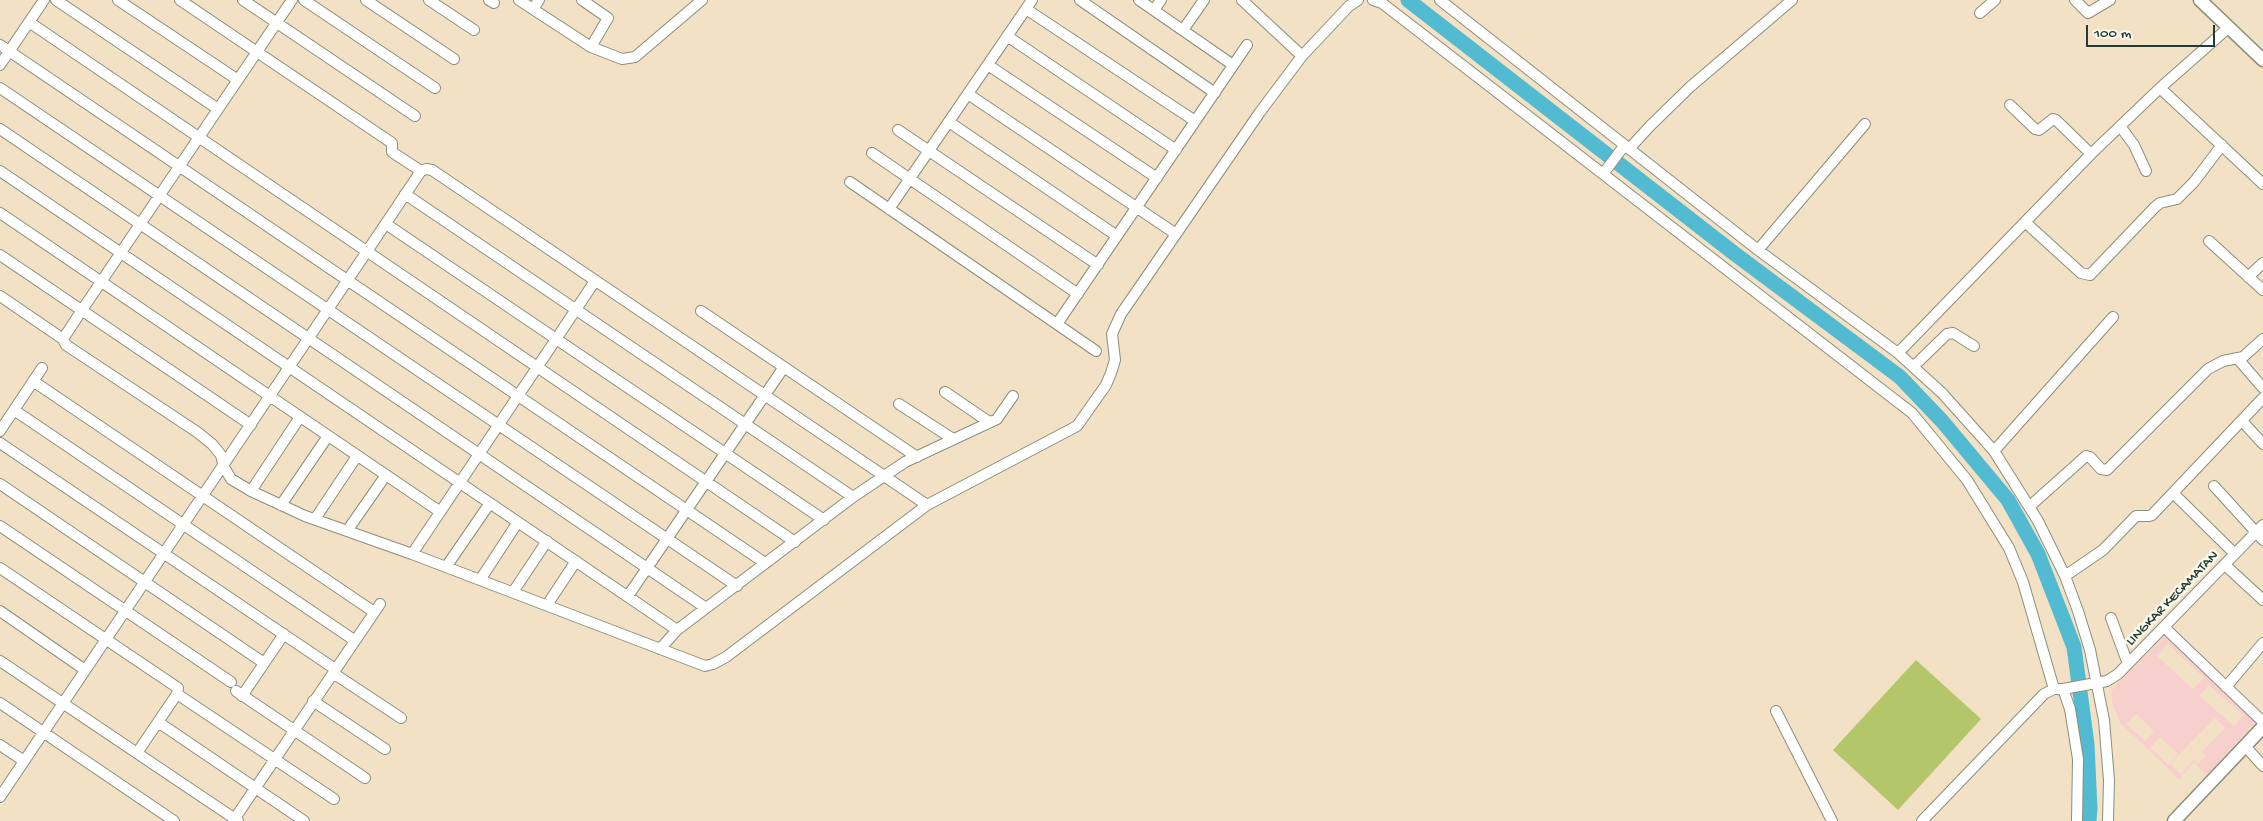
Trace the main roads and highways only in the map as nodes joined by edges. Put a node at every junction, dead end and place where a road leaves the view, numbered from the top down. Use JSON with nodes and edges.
{"nodes":[{"id":1,"x":2200,"y":0,"type":"edge"},
{"id":2,"x":2263,"y":60,"type":"edge"},
{"id":3,"x":2263,"y":726,"type":"edge"},
{"id":4,"x":2174,"y":821,"type":"edge"}],
"edges":[{"from":1,"to":2,"type":"main road"},
{"from":3,"to":4,"type":"main road"}]}
